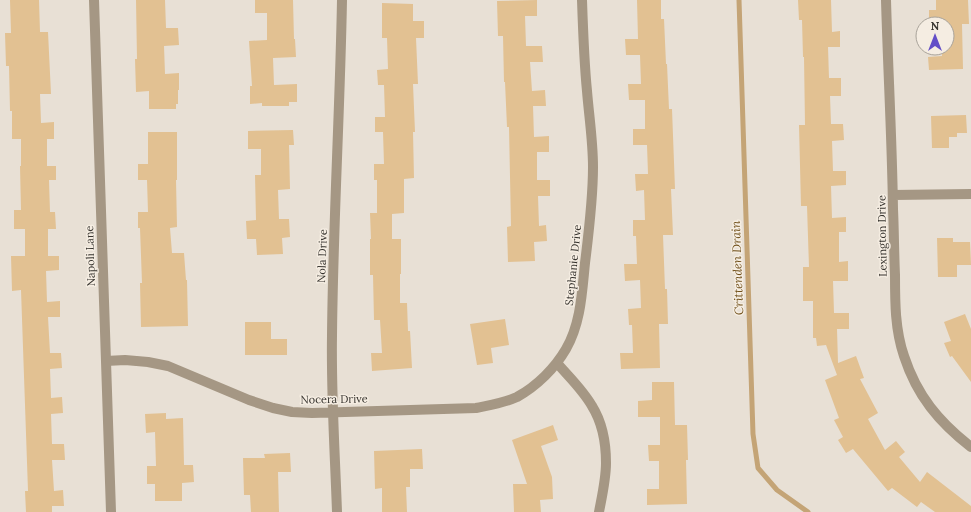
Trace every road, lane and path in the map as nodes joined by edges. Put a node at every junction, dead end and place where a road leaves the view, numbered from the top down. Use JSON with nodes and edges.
{"nodes":[{"id":1,"x":94,"y":0,"type":"edge"},
{"id":2,"x":342,"y":0,"type":"edge"},
{"id":3,"x":582,"y":0,"type":"edge"},
{"id":4,"x":886,"y":0,"type":"edge"},
{"id":5,"x":971,"y":194,"type":"edge"},
{"id":6,"x":893,"y":195,"type":"junction"},
{"id":7,"x":106,"y":361,"type":"junction"},
{"id":8,"x":557,"y":363,"type":"junction"},
{"id":9,"x":333,"y":412,"type":"junction"},
{"id":10,"x":971,"y":447,"type":"edge"},
{"id":11,"x":110,"y":512,"type":"edge"},
{"id":12,"x":337,"y":512,"type":"edge"},
{"id":13,"x":599,"y":512,"type":"edge"}],
"edges":[{"from":1,"to":7,"type":"street","name":"Napoli Lane"},
{"from":2,"to":9,"type":"street","name":"Nola Drive"},
{"from":3,"to":8,"type":"street","name":"Stephanie Drive"},
{"from":4,"to":6,"type":"street","name":"Lexington Drive"},
{"from":5,"to":6,"type":"street"},
{"from":6,"to":10,"type":"street","name":"Lexington Drive"},
{"from":7,"to":9,"type":"street","name":"Nocera Drive"},
{"from":7,"to":11,"type":"street","name":"Napoli Lane"},
{"from":8,"to":9,"type":"street","name":"Nocera Drive"},
{"from":8,"to":13,"type":"street"},
{"from":9,"to":12,"type":"street","name":"Nola Drive"}]}
